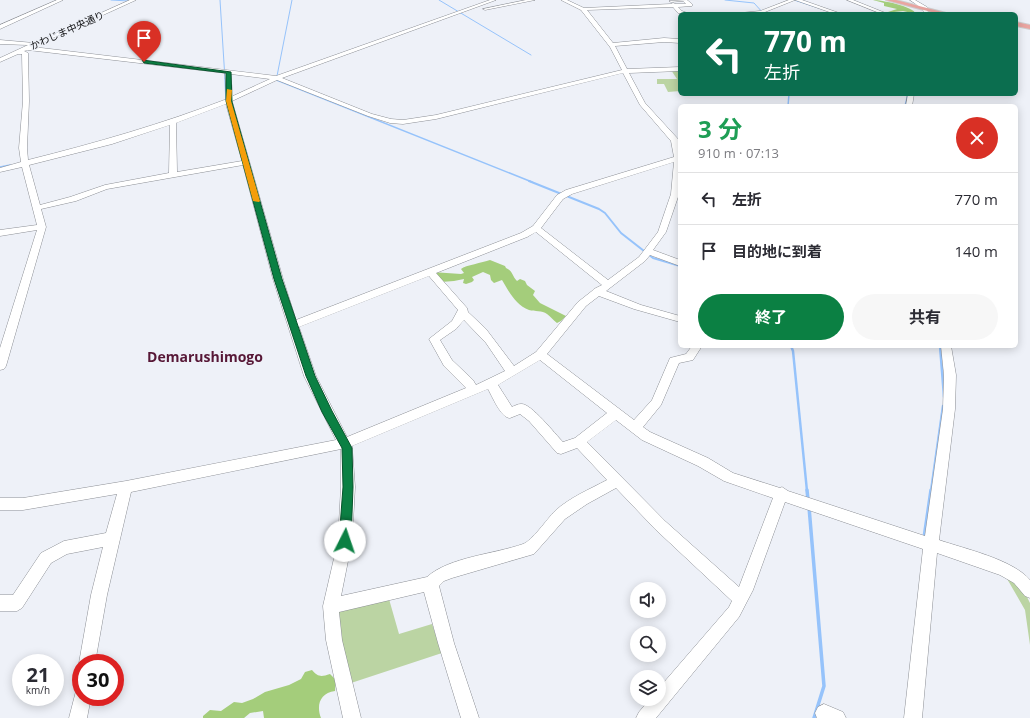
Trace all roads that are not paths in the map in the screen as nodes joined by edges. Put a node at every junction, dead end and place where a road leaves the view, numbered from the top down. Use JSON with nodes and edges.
{"nodes":[{"id":1,"x":61,"y":0,"type":"edge"},
{"id":2,"x":134,"y":0,"type":"edge"},
{"id":3,"x":494,"y":0,"type":"edge"},
{"id":4,"x":533,"y":0,"type":"edge"},
{"id":5,"x":563,"y":0,"type":"edge"},
{"id":6,"x":793,"y":0,"type":"edge"},
{"id":7,"x":797,"y":0,"type":"edge"},
{"id":8,"x":849,"y":0,"type":"edge"},
{"id":9,"x":889,"y":0,"type":"edge"},
{"id":10,"x":912,"y":0,"type":"edge"},
{"id":11,"x":672,"y":2,"type":"edge"},
{"id":12,"x":583,"y":9,"type":"junction"},
{"id":13,"x":461,"y":12,"type":"junction"},
{"id":14,"x":680,"y":12,"type":"edge"},
{"id":15,"x":766,"y":12,"type":"edge"},
{"id":16,"x":834,"y":12,"type":"edge"},
{"id":17,"x":881,"y":12,"type":"edge"},
{"id":18,"x":925,"y":12,"type":"edge"},
{"id":19,"x":1018,"y":24,"type":"edge"},
{"id":20,"x":1030,"y":26,"type":"edge"},
{"id":21,"x":0,"y":27,"type":"edge"},
{"id":22,"x":678,"y":41,"type":"edge"},
{"id":23,"x":0,"y":42,"type":"edge"},
{"id":24,"x":35,"y":44,"type":"junction"},
{"id":25,"x":612,"y":45,"type":"junction"},
{"id":26,"x":28,"y":48,"type":"junction"},
{"id":27,"x":17,"y":52,"type":"junction"},
{"id":28,"x":0,"y":60,"type":"edge"},
{"id":29,"x":678,"y":69,"type":"edge"},
{"id":30,"x":625,"y":71,"type":"junction"},
{"id":31,"x":228,"y":72,"type":"junction"},
{"id":32,"x":278,"y":78,"type":"junction"},
{"id":33,"x":229,"y":101,"type":"junction"},
{"id":34,"x":173,"y":122,"type":"junction"},
{"id":35,"x":677,"y":141,"type":"edge"},
{"id":36,"x":678,"y":158,"type":"junction"},
{"id":37,"x":246,"y":162,"type":"junction"},
{"id":38,"x":25,"y":164,"type":"junction"},
{"id":39,"x":0,"y":170,"type":"edge"},
{"id":40,"x":172,"y":174,"type":"junction"},
{"id":41,"x":37,"y":208,"type":"junction"},
{"id":42,"x":42,"y":226,"type":"junction"},
{"id":43,"x":536,"y":228,"type":"junction"},
{"id":44,"x":0,"y":233,"type":"edge"},
{"id":45,"x":648,"y":251,"type":"junction"},
{"id":46,"x":678,"y":262,"type":"edge"},
{"id":47,"x":430,"y":271,"type":"junction"},
{"id":48,"x":607,"y":284,"type":"junction"},
{"id":49,"x":597,"y":291,"type":"junction"},
{"id":50,"x":463,"y":314,"type":"junction"},
{"id":51,"x":678,"y":318,"type":"edge"},
{"id":52,"x":293,"y":325,"type":"junction"},
{"id":53,"x":696,"y":348,"type":"edge"},
{"id":54,"x":946,"y":348,"type":"edge"},
{"id":55,"x":540,"y":355,"type":"junction"},
{"id":56,"x":0,"y":366,"type":"edge"},
{"id":57,"x":512,"y":372,"type":"junction"},
{"id":58,"x":491,"y":383,"type":"junction"},
{"id":59,"x":473,"y":390,"type":"junction"},
{"id":60,"x":616,"y":413,"type":"junction"},
{"id":61,"x":634,"y":428,"type":"junction"},
{"id":62,"x":579,"y":442,"type":"junction"},
{"id":63,"x":345,"y":443,"type":"junction"},
{"id":64,"x":617,"y":481,"type":"junction"},
{"id":65,"x":126,"y":486,"type":"junction"},
{"id":66,"x":782,"y":494,"type":"junction"},
{"id":67,"x":0,"y":504,"type":"edge"},
{"id":68,"x":112,"y":538,"type":"junction"},
{"id":69,"x":926,"y":542,"type":"junction"},
{"id":70,"x":431,"y":583,"type":"junction"},
{"id":71,"x":1030,"y":591,"type":"edge"},
{"id":72,"x":740,"y":598,"type":"junction"},
{"id":73,"x":0,"y":602,"type":"edge"},
{"id":74,"x":331,"y":606,"type":"junction"},
{"id":75,"x":89,"y":654,"type":"edge"},
{"id":76,"x":80,"y":706,"type":"edge"},
{"id":77,"x":78,"y":718,"type":"edge"},
{"id":78,"x":352,"y":718,"type":"edge"},
{"id":79,"x":470,"y":718,"type":"edge"},
{"id":80,"x":645,"y":718,"type":"edge"},
{"id":81,"x":913,"y":718,"type":"edge"}],
"edges":[{"from":1,"to":21,"type":"street"},
{"from":2,"to":24,"type":"street","name":"かわじま中央通り"},
{"from":3,"to":13,"type":"street"},
{"from":4,"to":13,"type":"street"},
{"from":5,"to":12,"type":"street"},
{"from":6,"to":15,"type":"street"},
{"from":7,"to":16,"type":"street"},
{"from":8,"to":17,"type":"street"},
{"from":9,"to":18,"type":"main road"},
{"from":10,"to":18,"type":"street"},
{"from":11,"to":12,"type":"street"},
{"from":11,"to":14,"type":"street"},
{"from":12,"to":25,"type":"street"},
{"from":13,"to":32,"type":"street"},
{"from":19,"to":20,"type":"main road"},
{"from":22,"to":25,"type":"street"},
{"from":23,"to":24,"type":"street"},
{"from":24,"to":26,"type":"street","name":"かわじま中央通り"},
{"from":25,"to":30,"type":"street"},
{"from":26,"to":27,"type":"street","name":"かわじま中央通り"},
{"from":26,"to":31,"type":"street"},
{"from":27,"to":28,"type":"street","name":"かわじま中央通り"},
{"from":27,"to":38,"type":"street"},
{"from":29,"to":30,"type":"street"},
{"from":30,"to":32,"type":"street"},
{"from":30,"to":35,"type":"street"},
{"from":31,"to":32,"type":"street"},
{"from":31,"to":33,"type":"street"},
{"from":32,"to":33,"type":"street"},
{"from":33,"to":34,"type":"street"},
{"from":33,"to":37,"type":"street"},
{"from":34,"to":38,"type":"street"},
{"from":34,"to":40,"type":"street"},
{"from":35,"to":36,"type":"street"},
{"from":36,"to":43,"type":"street"},
{"from":36,"to":45,"type":"street"},
{"from":37,"to":40,"type":"street"},
{"from":37,"to":52,"type":"street"},
{"from":38,"to":39,"type":"street"},
{"from":38,"to":41,"type":"street"},
{"from":40,"to":41,"type":"street"},
{"from":41,"to":42,"type":"street"},
{"from":42,"to":44,"type":"street"},
{"from":42,"to":56,"type":"street"},
{"from":43,"to":47,"type":"street"},
{"from":43,"to":48,"type":"street"},
{"from":45,"to":46,"type":"street"},
{"from":45,"to":48,"type":"street"},
{"from":47,"to":50,"type":"street"},
{"from":47,"to":52,"type":"street"},
{"from":48,"to":49,"type":"street"},
{"from":49,"to":51,"type":"street"},
{"from":49,"to":55,"type":"street"},
{"from":50,"to":57,"type":"street"},
{"from":50,"to":59,"type":"street"},
{"from":52,"to":63,"type":"street"},
{"from":53,"to":61,"type":"street"},
{"from":54,"to":69,"type":"street"},
{"from":55,"to":57,"type":"street"},
{"from":55,"to":60,"type":"street"},
{"from":57,"to":58,"type":"street"},
{"from":58,"to":59,"type":"street"},
{"from":58,"to":62,"type":"street"},
{"from":59,"to":63,"type":"street"},
{"from":60,"to":61,"type":"street"},
{"from":60,"to":62,"type":"street"},
{"from":61,"to":66,"type":"street"},
{"from":62,"to":64,"type":"street"},
{"from":63,"to":65,"type":"street"},
{"from":63,"to":74,"type":"street"},
{"from":64,"to":70,"type":"street"},
{"from":64,"to":72,"type":"street"},
{"from":65,"to":67,"type":"street"},
{"from":65,"to":68,"type":"street"},
{"from":66,"to":69,"type":"street"},
{"from":66,"to":72,"type":"street"},
{"from":68,"to":73,"type":"street"},
{"from":68,"to":75,"type":"street"},
{"from":69,"to":71,"type":"street"},
{"from":69,"to":81,"type":"street"},
{"from":70,"to":74,"type":"street"},
{"from":70,"to":79,"type":"street"},
{"from":72,"to":80,"type":"street"},
{"from":74,"to":78,"type":"street"},
{"from":76,"to":77,"type":"street"}]}
